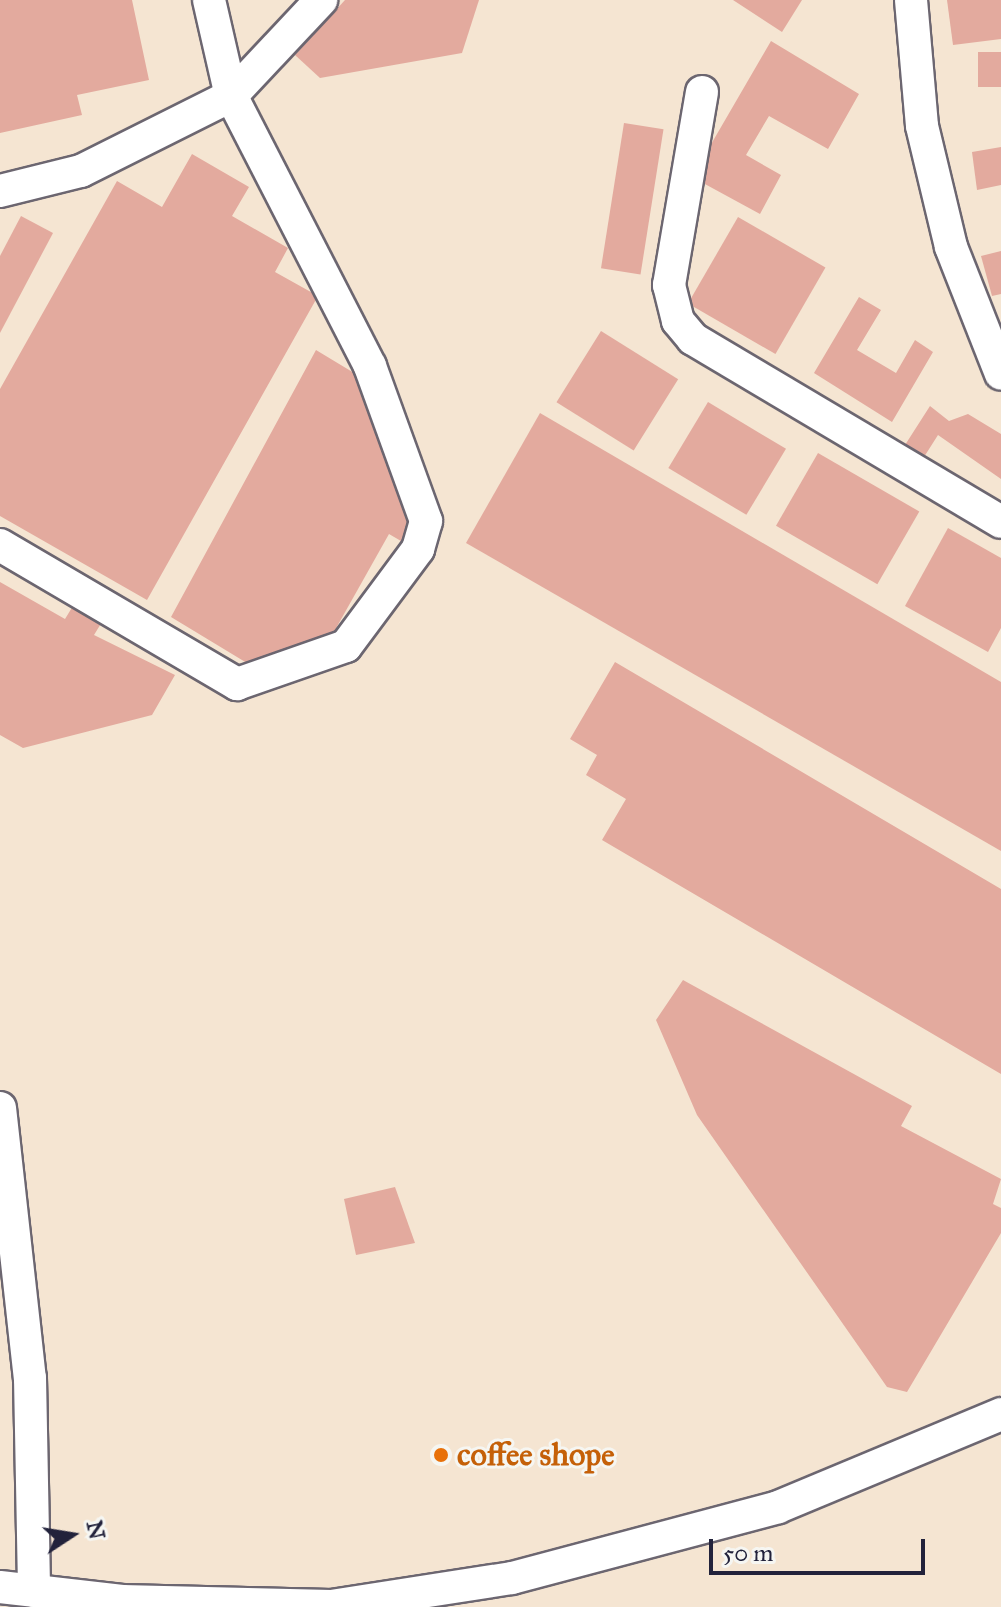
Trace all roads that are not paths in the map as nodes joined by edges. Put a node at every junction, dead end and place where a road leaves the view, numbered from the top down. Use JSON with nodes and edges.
{"nodes":[{"id":1,"x":209,"y":0,"type":"edge"},
{"id":2,"x":321,"y":0,"type":"edge"},
{"id":3,"x":911,"y":0,"type":"edge"},
{"id":4,"x":702,"y":92,"type":"dead end"},
{"id":5,"x":231,"y":96,"type":"junction"},
{"id":6,"x":0,"y":191,"type":"edge"},
{"id":7,"x":1001,"y":374,"type":"edge"},
{"id":8,"x":1001,"y":522,"type":"edge"},
{"id":9,"x":0,"y":545,"type":"edge"},
{"id":10,"x":0,"y":1108,"type":"edge"},
{"id":11,"x":1001,"y":1414,"type":"edge"},
{"id":12,"x":0,"y":1587,"type":"edge"},
{"id":13,"x":34,"y":1591,"type":"junction"}],
"edges":[{"from":1,"to":5,"type":"street"},
{"from":2,"to":5,"type":"street"},
{"from":3,"to":7,"type":"street"},
{"from":4,"to":8,"type":"street"},
{"from":5,"to":6,"type":"street"},
{"from":5,"to":9,"type":"street"},
{"from":10,"to":13,"type":"street"},
{"from":11,"to":13,"type":"street"},
{"from":12,"to":13,"type":"street"}]}
